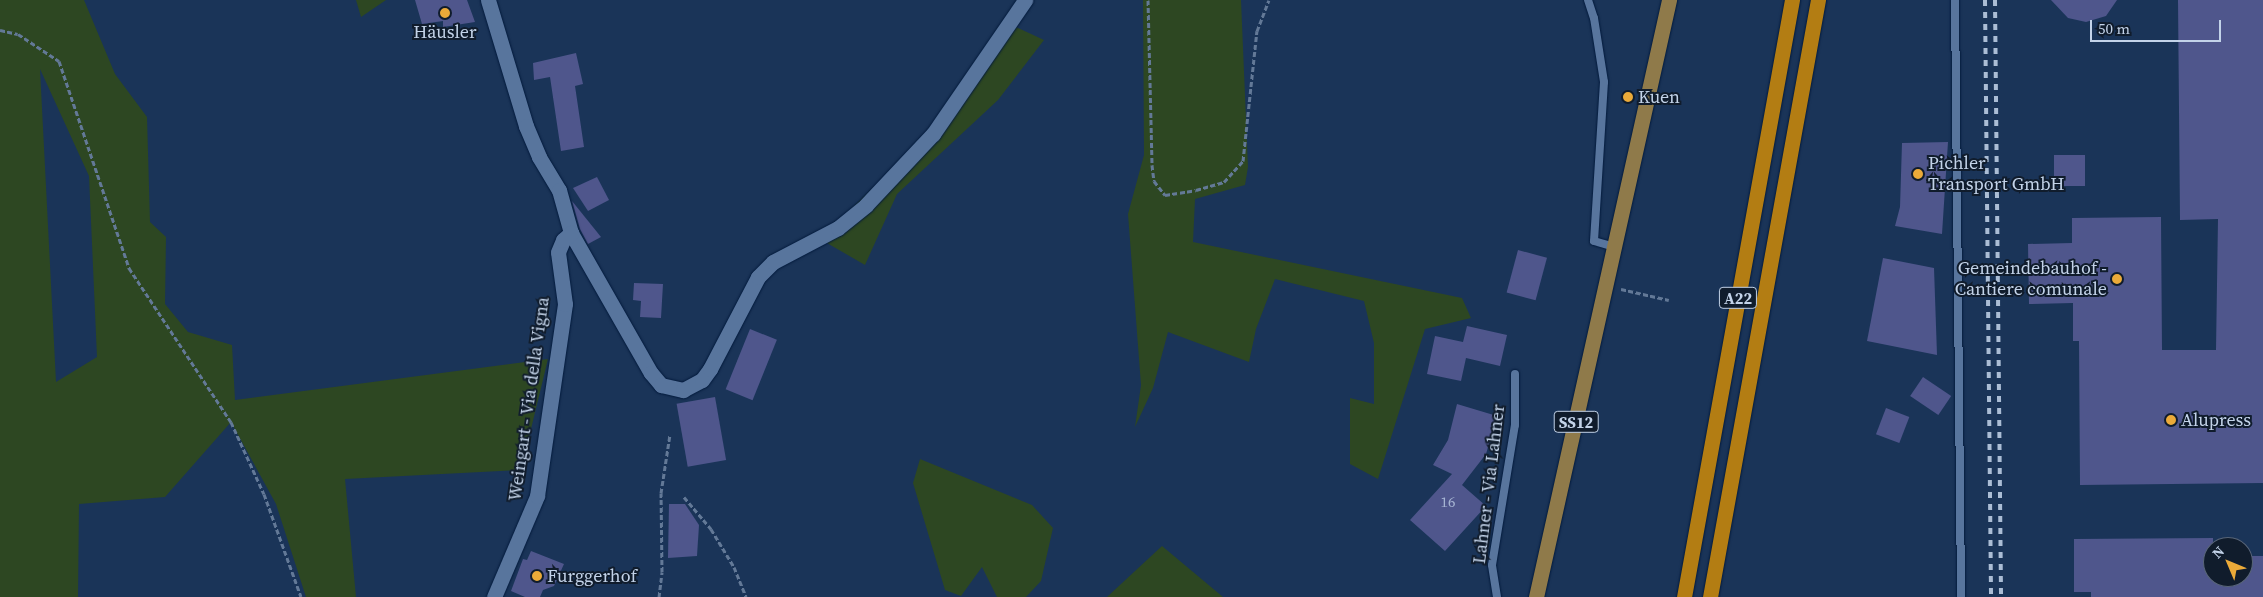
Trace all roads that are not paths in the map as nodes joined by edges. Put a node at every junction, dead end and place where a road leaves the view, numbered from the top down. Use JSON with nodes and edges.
{"nodes":[{"id":1,"x":488,"y":0,"type":"edge"},
{"id":2,"x":1025,"y":0,"type":"edge"},
{"id":3,"x":1588,"y":0,"type":"edge"},
{"id":4,"x":1668,"y":0,"type":"edge"},
{"id":5,"x":1792,"y":0,"type":"edge"},
{"id":6,"x":1818,"y":0,"type":"edge"},
{"id":7,"x":1955,"y":0,"type":"edge"},
{"id":8,"x":571,"y":233,"type":"junction"},
{"id":9,"x":1616,"y":247,"type":"junction"},
{"id":10,"x":1515,"y":374,"type":"dead end"},
{"id":11,"x":494,"y":597,"type":"edge"},
{"id":12,"x":1496,"y":597,"type":"edge"},
{"id":13,"x":1536,"y":597,"type":"edge"},
{"id":14,"x":1684,"y":597,"type":"edge"},
{"id":15,"x":1710,"y":597,"type":"edge"},
{"id":16,"x":1961,"y":597,"type":"edge"}],
"edges":[{"from":1,"to":8,"type":"street"},
{"from":2,"to":8,"type":"street"},
{"from":3,"to":9,"type":"lane"},
{"from":4,"to":9,"type":"main road","number":"SS12"},
{"from":5,"to":14,"type":"highway","number":"A22"},
{"from":6,"to":15,"type":"highway","number":"A22"},
{"from":7,"to":16,"type":"lane"},
{"from":8,"to":11,"type":"street","name":"Weingart - Via della Vigna"},
{"from":9,"to":13,"type":"main road","number":"SS12"},
{"from":10,"to":12,"type":"lane","name":"Lahner - Via Lahner"}]}
